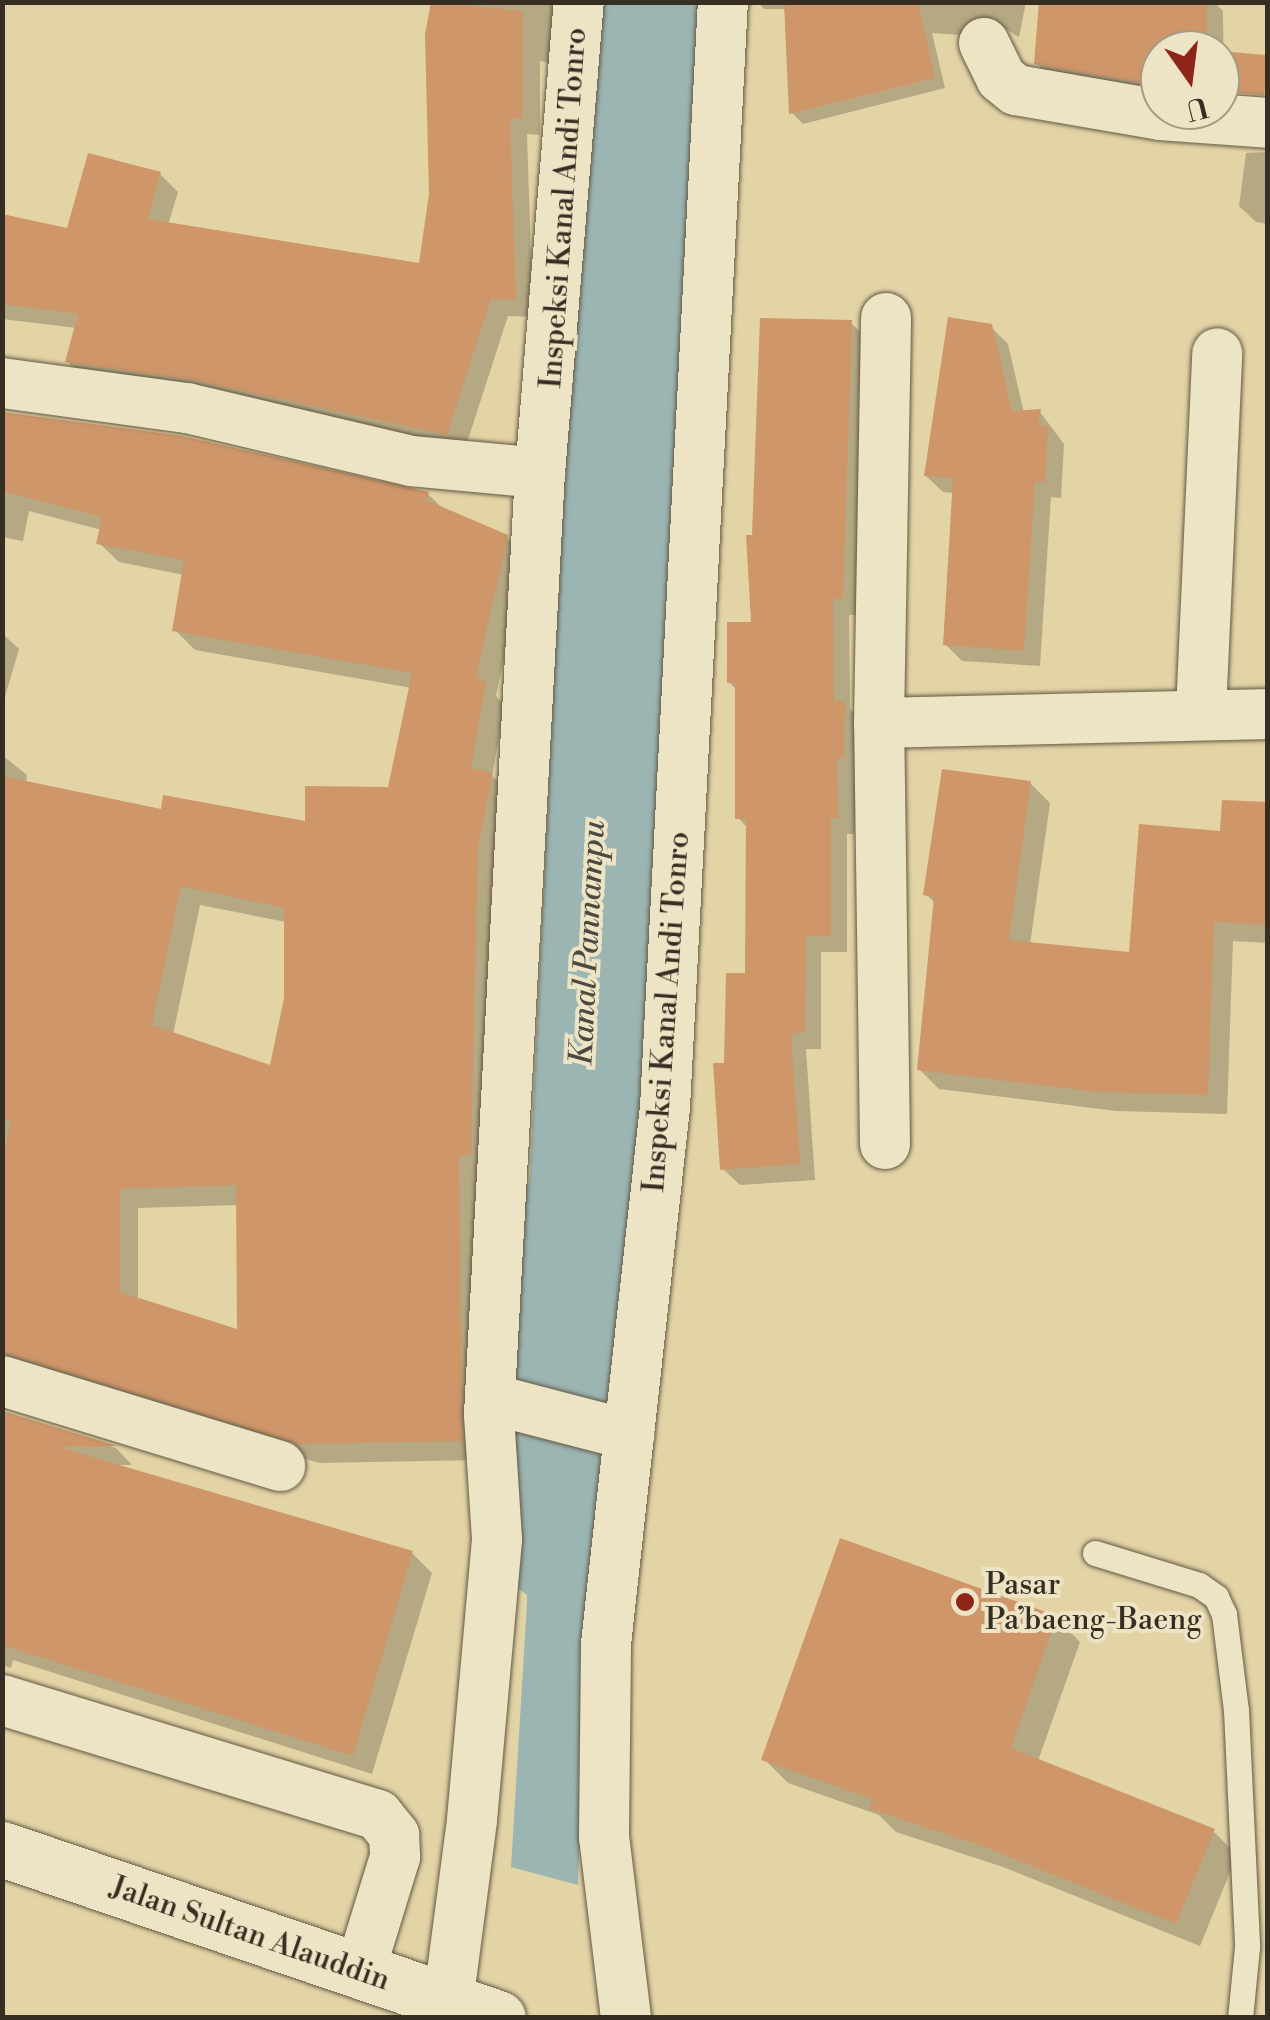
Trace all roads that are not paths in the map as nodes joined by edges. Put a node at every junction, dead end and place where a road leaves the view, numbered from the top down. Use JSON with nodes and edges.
{"nodes":[{"id":1,"x":579,"y":2,"type":"edge"},
{"id":2,"x":722,"y":2,"type":"edge"},
{"id":3,"x":984,"y":44,"type":"dead end"},
{"id":4,"x":1268,"y":123,"type":"edge"},
{"id":5,"x":886,"y":318,"type":"dead end"},
{"id":6,"x":1216,"y":354,"type":"dead end"},
{"id":7,"x":2,"y":383,"type":"edge"},
{"id":8,"x":540,"y":473,"type":"junction"},
{"id":9,"x":1201,"y":712,"type":"junction"},
{"id":10,"x":1268,"y":714,"type":"edge"},
{"id":11,"x":879,"y":723,"type":"junction"},
{"id":12,"x":885,"y":1144,"type":"dead end"},
{"id":13,"x":2,"y":1381,"type":"edge"},
{"id":14,"x":508,"y":1404,"type":"junction"},
{"id":15,"x":619,"y":1432,"type":"junction"},
{"id":16,"x":280,"y":1466,"type":"dead end"},
{"id":17,"x":1094,"y":1553,"type":"dead end"},
{"id":18,"x":2,"y":1700,"type":"edge"},
{"id":19,"x":2,"y":1849,"type":"edge"},
{"id":20,"x":360,"y":1974,"type":"junction"},
{"id":21,"x":446,"y":2009,"type":"edge"},
{"id":22,"x":498,"y":2018,"type":"edge"},
{"id":23,"x":626,"y":2018,"type":"edge"},
{"id":24,"x":1240,"y":2018,"type":"edge"}],
"edges":[{"from":1,"to":8,"type":"street","name":"Inspeksi Kanal Andi Tonro"},
{"from":2,"to":15,"type":"street","name":"Inspeksi Kanal Andi Tonro"},
{"from":3,"to":4,"type":"street"},
{"from":5,"to":11,"type":"street"},
{"from":6,"to":9,"type":"street"},
{"from":7,"to":8,"type":"street"},
{"from":8,"to":14,"type":"street","name":"Inspeksi Kanal Andi Tonro"},
{"from":9,"to":10,"type":"street"},
{"from":9,"to":11,"type":"street"},
{"from":11,"to":12,"type":"street"},
{"from":13,"to":16,"type":"street"},
{"from":14,"to":15,"type":"street"},
{"from":14,"to":21,"type":"street","name":"Inspeksi Kanal Andi Tonro"},
{"from":15,"to":23,"type":"street","name":"Inspeksi Kanal Andi Tonro"},
{"from":17,"to":24,"type":"lane"},
{"from":18,"to":20,"type":"street"},
{"from":19,"to":20,"type":"main road","name":"Jalan Sultan Alauddin"},
{"from":20,"to":21,"type":"main road","name":"Jalan Sultan Alauddin"},
{"from":21,"to":22,"type":"main road","name":"Jalan Sultan Alauddin"}]}
